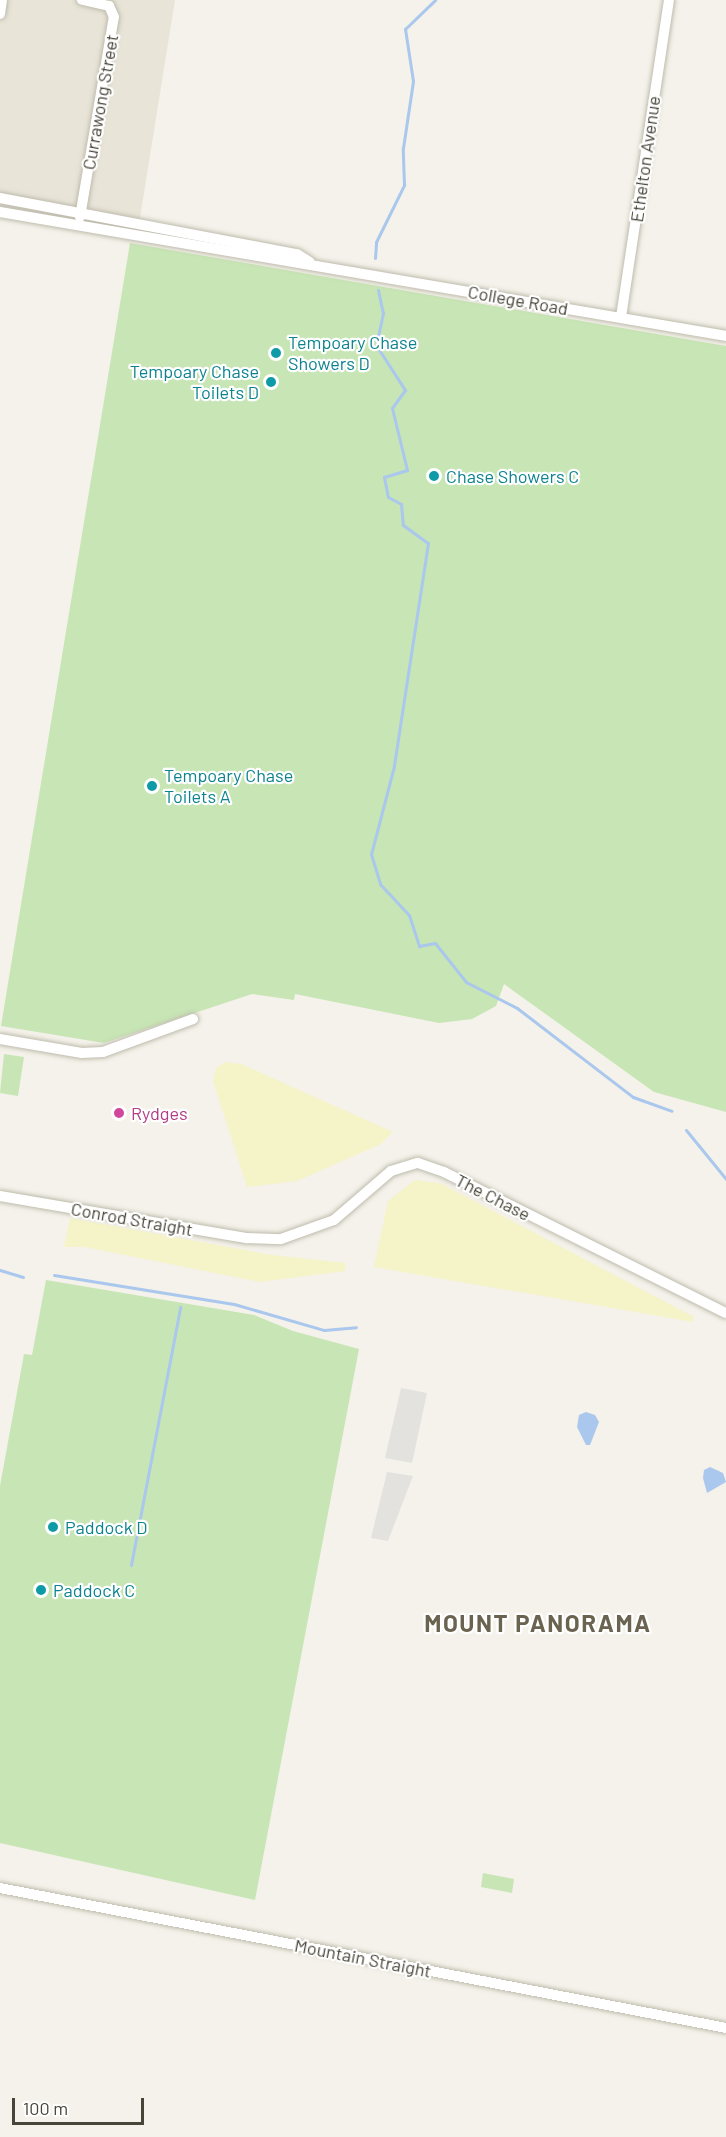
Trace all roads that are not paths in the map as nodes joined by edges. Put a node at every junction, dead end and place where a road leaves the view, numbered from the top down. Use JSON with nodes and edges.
{"nodes":[{"id":1,"x":2,"y":0,"type":"edge"},
{"id":2,"x":82,"y":0,"type":"edge"},
{"id":3,"x":669,"y":0,"type":"edge"},
{"id":4,"x":0,"y":14,"type":"edge"},
{"id":5,"x":0,"y":198,"type":"edge"},
{"id":6,"x":0,"y":212,"type":"edge"},
{"id":7,"x":81,"y":212,"type":"junction"},
{"id":8,"x":79,"y":226,"type":"junction"},
{"id":9,"x":149,"y":226,"type":"junction"},
{"id":10,"x":147,"y":238,"type":"junction"},
{"id":11,"x":310,"y":262,"type":"junction"},
{"id":12,"x":621,"y":317,"type":"junction"},
{"id":13,"x":726,"y":336,"type":"edge"},
{"id":14,"x":193,"y":1019,"type":"dead end"},
{"id":15,"x":0,"y":1040,"type":"edge"},
{"id":16,"x":0,"y":1196,"type":"edge"},
{"id":17,"x":265,"y":1240,"type":"joint"},
{"id":18,"x":726,"y":1313,"type":"edge"},
{"id":19,"x":0,"y":1888,"type":"edge"},
{"id":20,"x":726,"y":2028,"type":"edge"}],
"edges":[{"from":1,"to":4,"type":"street"},
{"from":2,"to":7,"type":"street","name":"Currawong Street"},
{"from":3,"to":12,"type":"street","name":"Ethelton Avenue"},
{"from":5,"to":7,"type":"street","name":"College Road"},
{"from":6,"to":8,"type":"street","name":"College Road"},
{"from":7,"to":8,"type":"street","name":"Currawong Street"},
{"from":7,"to":9,"type":"street","name":"College Road"},
{"from":8,"to":10,"type":"street","name":"College Road"},
{"from":9,"to":10,"type":"street"},
{"from":9,"to":11,"type":"street","name":"College Road"},
{"from":10,"to":11,"type":"street","name":"College Road"},
{"from":11,"to":12,"type":"street","name":"College Road"},
{"from":12,"to":13,"type":"street","name":"College Road"},
{"from":14,"to":15,"type":"street"},
{"from":16,"to":17,"type":"street","name":"Conrod Straight"},
{"from":17,"to":18,"type":"street","name":"The Chase"},
{"from":19,"to":20,"type":"street","name":"Mountain Straight"}]}
